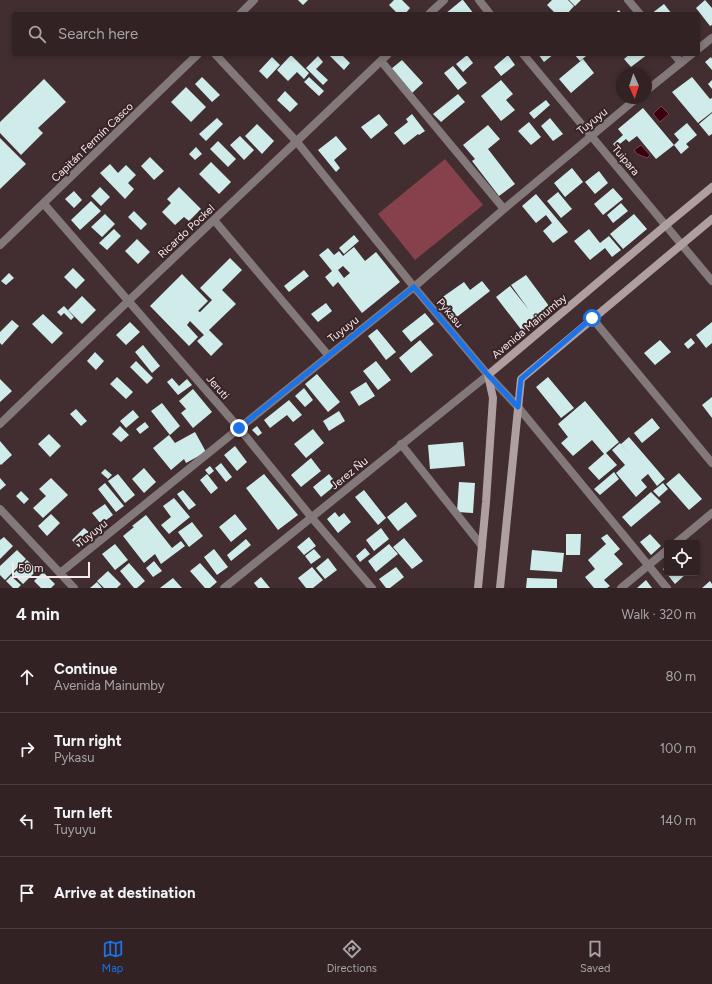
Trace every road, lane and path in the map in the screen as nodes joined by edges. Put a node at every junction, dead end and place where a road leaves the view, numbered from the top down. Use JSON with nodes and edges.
{"nodes":[{"id":1,"x":254,"y":0,"type":"edge"},
{"id":2,"x":444,"y":0,"type":"edge"},
{"id":3,"x":478,"y":0,"type":"edge"},
{"id":4,"x":628,"y":0,"type":"edge"},
{"id":5,"x":242,"y":12,"type":"edge"},
{"id":6,"x":431,"y":12,"type":"edge"},
{"id":7,"x":488,"y":12,"type":"edge"},
{"id":8,"x":638,"y":12,"type":"edge"},
{"id":9,"x":712,"y":38,"type":"edge"},
{"id":10,"x":700,"y":47,"type":"edge"},
{"id":11,"x":196,"y":56,"type":"edge"},
{"id":12,"x":217,"y":56,"type":"edge"},
{"id":13,"x":386,"y":56,"type":"edge"},
{"id":14,"x":525,"y":56,"type":"edge"},
{"id":15,"x":676,"y":56,"type":"edge"},
{"id":16,"x":690,"y":56,"type":"edge"},
{"id":17,"x":381,"y":61,"type":"junction"},
{"id":18,"x":681,"y":63,"type":"junction"},
{"id":19,"x":652,"y":86,"type":"edge"},
{"id":20,"x":630,"y":104,"type":"edge"},
{"id":21,"x":591,"y":136,"type":"junction"},
{"id":22,"x":297,"y":142,"type":"junction"},
{"id":23,"x":712,"y":187,"type":"edge"},
{"id":24,"x":44,"y":204,"type":"junction"},
{"id":25,"x":504,"y":209,"type":"junction"},
{"id":26,"x":712,"y":219,"type":"edge"},
{"id":27,"x":214,"y":220,"type":"junction"},
{"id":28,"x":666,"y":225,"type":"junction"},
{"id":29,"x":682,"y":244,"type":"junction"},
{"id":30,"x":0,"y":245,"type":"edge"},
{"id":31,"x":712,"y":281,"type":"edge"},
{"id":32,"x":414,"y":287,"type":"junction"},
{"id":33,"x":129,"y":300,"type":"junction"},
{"id":34,"x":592,"y":318,"type":"junction"},
{"id":35,"x":328,"y":355,"type":"junction"},
{"id":36,"x":488,"y":375,"type":"junction"},
{"id":37,"x":518,"y":407,"type":"junction"},
{"id":38,"x":0,"y":424,"type":"edge"},
{"id":39,"x":239,"y":428,"type":"junction"},
{"id":40,"x":401,"y":444,"type":"junction"},
{"id":41,"x":712,"y":463,"type":"edge"},
{"id":42,"x":0,"y":509,"type":"edge"},
{"id":43,"x":712,"y":513,"type":"edge"},
{"id":44,"x":312,"y":518,"type":"junction"},
{"id":45,"x":680,"y":540,"type":"edge"},
{"id":46,"x":482,"y":546,"type":"junction"},
{"id":47,"x":664,"y":553,"type":"edge"},
{"id":48,"x":648,"y":566,"type":"junction"},
{"id":49,"x":60,"y":573,"type":"junction"},
{"id":50,"x":74,"y":588,"type":"edge"},
{"id":51,"x":224,"y":588,"type":"edge"},
{"id":52,"x":372,"y":588,"type":"edge"},
{"id":53,"x":478,"y":588,"type":"edge"},
{"id":54,"x":500,"y":588,"type":"edge"},
{"id":55,"x":622,"y":588,"type":"edge"},
{"id":56,"x":667,"y":588,"type":"edge"}],
"edges":[{"from":1,"to":5,"type":"street"},
{"from":2,"to":6,"type":"street"},
{"from":3,"to":7,"type":"street"},
{"from":4,"to":8,"type":"street"},
{"from":9,"to":10,"type":"street"},
{"from":11,"to":24,"type":"street","name":"Capitán Fermín Casco"},
{"from":12,"to":22,"type":"street","name":"Pykasu"},
{"from":13,"to":17,"type":"street","name":"Ricardo Pockel"},
{"from":14,"to":21,"type":"street","name":"Tuipara"},
{"from":15,"to":18,"type":"street"},
{"from":16,"to":18,"type":"street"},
{"from":17,"to":22,"type":"street","name":"Ricardo Pockel"},
{"from":17,"to":25,"type":"street"},
{"from":18,"to":19,"type":"street"},
{"from":20,"to":21,"type":"street","name":"Tuyuyu"},
{"from":21,"to":25,"type":"street","name":"Tuyuyu"},
{"from":21,"to":28,"type":"street","name":"Tuipara"},
{"from":22,"to":27,"type":"street","name":"Ricardo Pockel"},
{"from":22,"to":32,"type":"street","name":"Pykasu"},
{"from":23,"to":28,"type":"street","name":"Avenida Mainumby"},
{"from":24,"to":30,"type":"street","name":"Capitán Fermín Casco"},
{"from":24,"to":33,"type":"street","name":"Jeruti"},
{"from":25,"to":32,"type":"street","name":"Tuyuyu"},
{"from":26,"to":29,"type":"street"},
{"from":27,"to":33,"type":"street","name":"Ricardo Pockel"},
{"from":27,"to":35,"type":"street"},
{"from":28,"to":29,"type":"street","name":"Tuipara"},
{"from":28,"to":36,"type":"street","name":"Avenida Mainumby"},
{"from":29,"to":31,"type":"street","name":"Tuipara"},
{"from":29,"to":34,"type":"street"},
{"from":32,"to":35,"type":"street","name":"Tuyuyu"},
{"from":32,"to":36,"type":"street","name":"Pykasu"},
{"from":33,"to":38,"type":"street","name":"Ricardo Pockel"},
{"from":33,"to":39,"type":"street","name":"Jeruti"},
{"from":34,"to":37,"type":"street"},
{"from":34,"to":41,"type":"street"},
{"from":35,"to":39,"type":"street","name":"Tuyuyu"},
{"from":36,"to":37,"type":"street","name":"Pykasu"},
{"from":36,"to":40,"type":"street","name":"Jerez Ñu"},
{"from":36,"to":46,"type":"street"},
{"from":37,"to":48,"type":"street","name":"Pykasu"},
{"from":37,"to":54,"type":"street"},
{"from":39,"to":44,"type":"street","name":"Jeruti"},
{"from":39,"to":49,"type":"street","name":"Tuyuyu"},
{"from":40,"to":44,"type":"street","name":"Jerez Ñu"},
{"from":40,"to":46,"type":"street"},
{"from":42,"to":49,"type":"street"},
{"from":43,"to":45,"type":"street"},
{"from":44,"to":51,"type":"street","name":"Jerez Ñu"},
{"from":44,"to":52,"type":"street","name":"Jeruti"},
{"from":46,"to":53,"type":"street"},
{"from":47,"to":48,"type":"street"},
{"from":48,"to":55,"type":"street"},
{"from":48,"to":56,"type":"street","name":"Pykasu"},
{"from":49,"to":50,"type":"street"}]}
